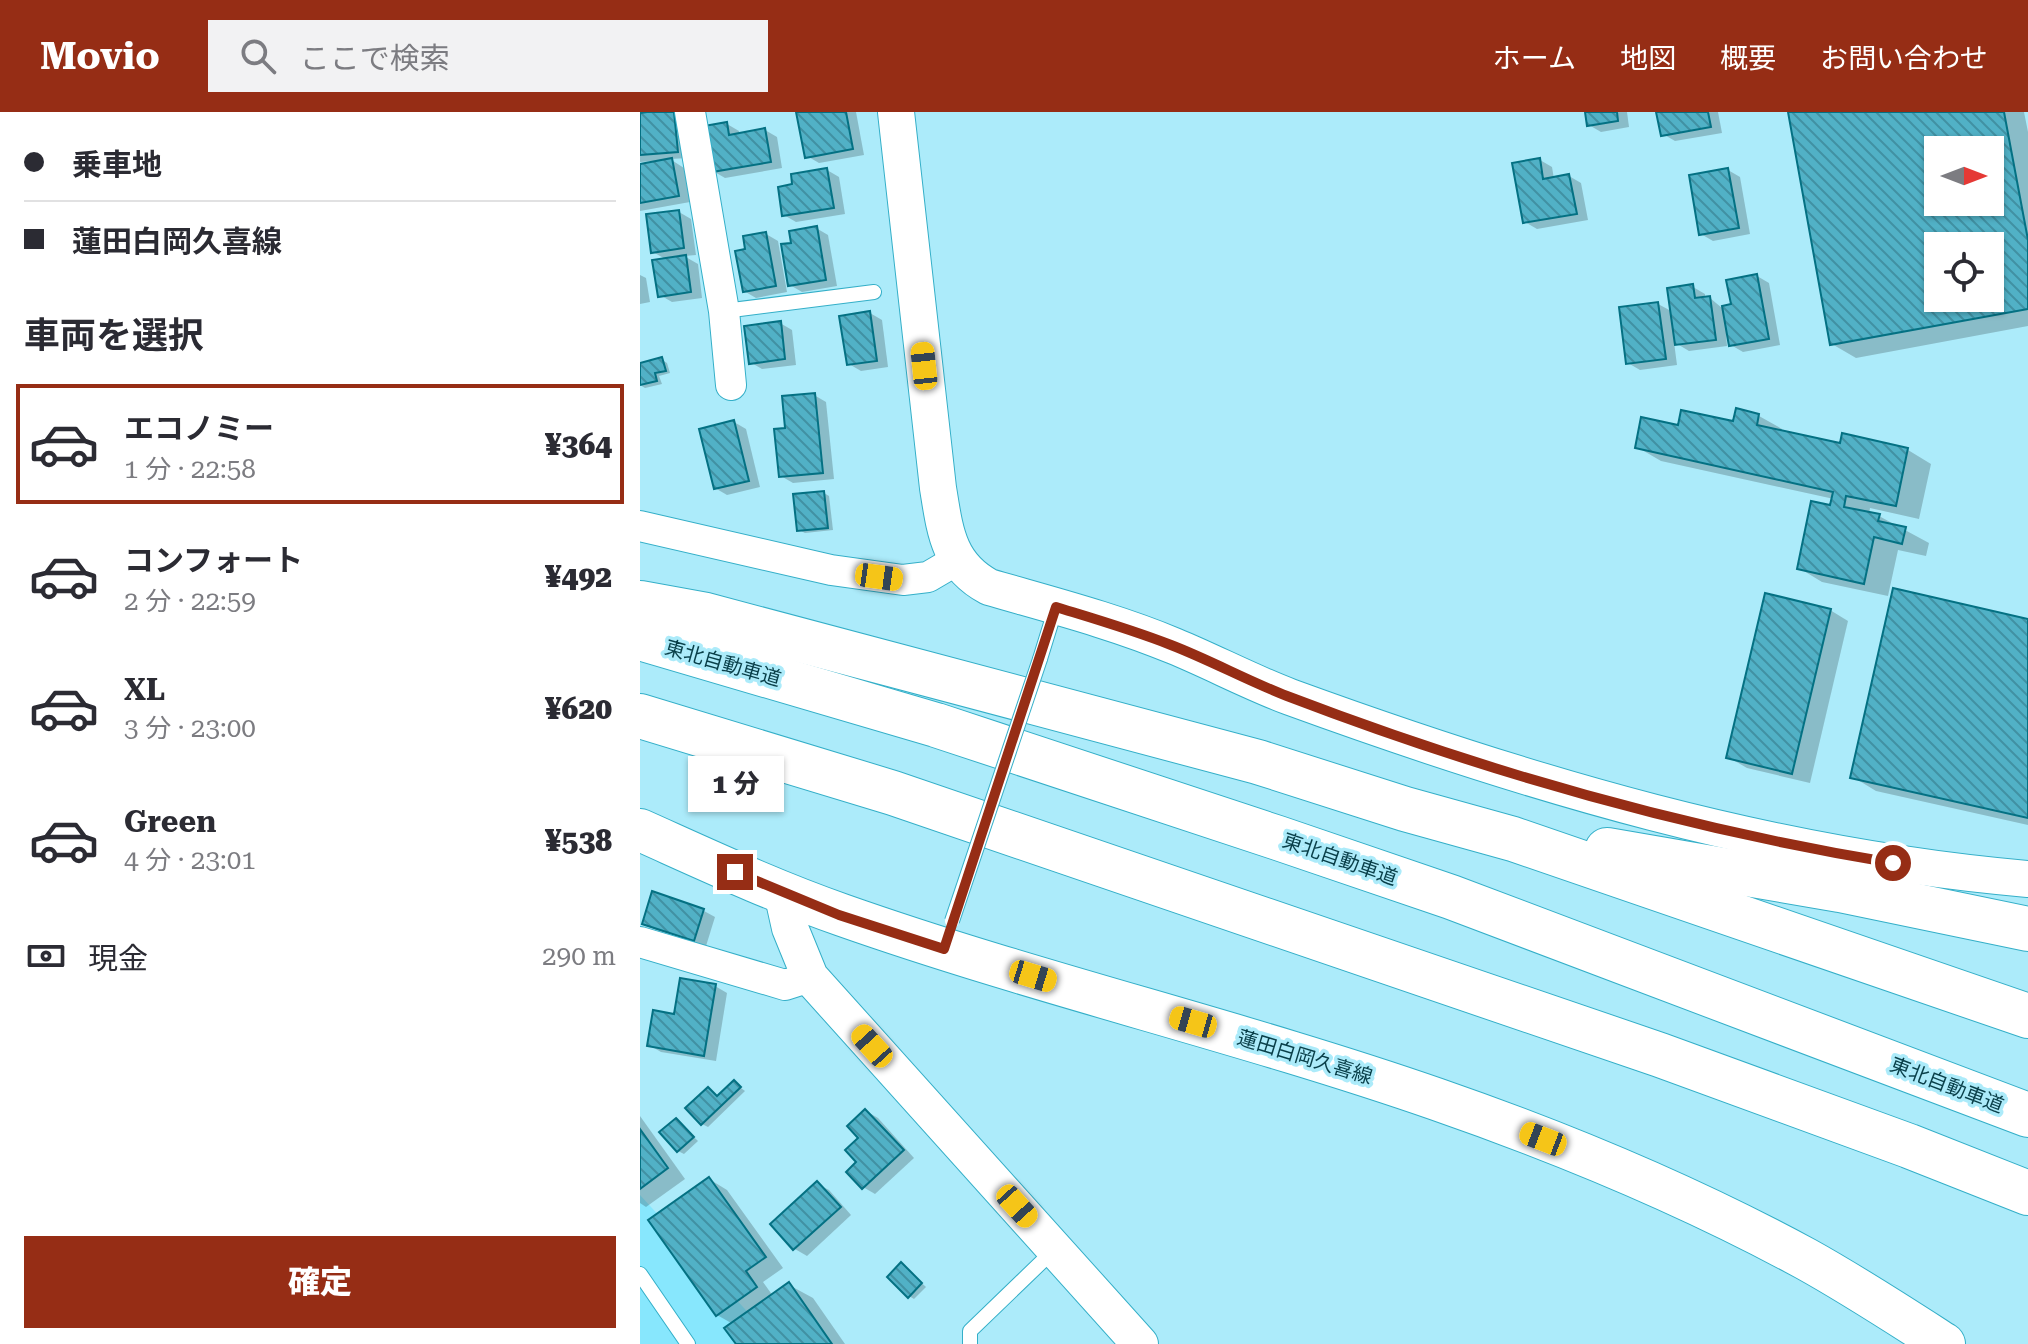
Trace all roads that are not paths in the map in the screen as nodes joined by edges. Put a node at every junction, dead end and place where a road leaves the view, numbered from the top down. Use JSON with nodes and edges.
{"nodes":[{"id":1,"x":690,"y":112,"type":"edge"},
{"id":2,"x":896,"y":112,"type":"edge"},
{"id":3,"x":874,"y":292,"type":"dead end"},
{"id":4,"x":724,"y":311,"type":"junction"},
{"id":5,"x":731,"y":385,"type":"dead end"},
{"id":6,"x":640,"y":526,"type":"edge"},
{"id":7,"x":957,"y":560,"type":"junction"},
{"id":8,"x":640,"y":603,"type":"edge"},
{"id":9,"x":1056,"y":607,"type":"junction"},
{"id":10,"x":640,"y":638,"type":"edge"},
{"id":11,"x":640,"y":716,"type":"edge"},
{"id":12,"x":640,"y":830,"type":"edge"},
{"id":13,"x":1513,"y":839,"type":"junction"},
{"id":14,"x":2028,"y":879,"type":"edge"},
{"id":15,"x":782,"y":892,"type":"junction"},
{"id":16,"x":2028,"y":929,"type":"edge"},
{"id":17,"x":948,"y":935,"type":"junction"},
{"id":18,"x":640,"y":942,"type":"edge"},
{"id":19,"x":810,"y":977,"type":"junction"},
{"id":20,"x":2028,"y":1016,"type":"edge"},
{"id":21,"x":2028,"y":1115,"type":"edge"},
{"id":22,"x":2028,"y":1193,"type":"edge"},
{"id":23,"x":1055,"y":1249,"type":"junction"},
{"id":24,"x":640,"y":1274,"type":"edge"},
{"id":25,"x":688,"y":1344,"type":"edge"},
{"id":26,"x":970,"y":1344,"type":"edge"},
{"id":27,"x":1140,"y":1344,"type":"edge"},
{"id":28,"x":1944,"y":1344,"type":"edge"}],
"edges":[{"from":1,"to":4,"type":"street"},
{"from":2,"to":7,"type":"street"},
{"from":3,"to":4,"type":"lane"},
{"from":4,"to":5,"type":"street"},
{"from":6,"to":7,"type":"street"},
{"from":7,"to":9,"type":"street"},
{"from":8,"to":13,"type":"highway"},
{"from":9,"to":14,"type":"street"},
{"from":9,"to":17,"type":"lane","bridge":true},
{"from":10,"to":21,"type":"highway","name":"東北自動車道"},
{"from":11,"to":22,"type":"highway"},
{"from":12,"to":15,"type":"main road","name":"蓮田白岡久喜線"},
{"from":13,"to":16,"type":"highway"},
{"from":13,"to":20,"type":"highway"},
{"from":15,"to":17,"type":"main road","name":"蓮田白岡久喜線"},
{"from":15,"to":19,"type":"street"},
{"from":17,"to":28,"type":"main road","name":"蓮田白岡久喜線"},
{"from":18,"to":19,"type":"street"},
{"from":19,"to":23,"type":"street"},
{"from":23,"to":26,"type":"lane"},
{"from":23,"to":27,"type":"street"},
{"from":24,"to":25,"type":"lane"}]}
